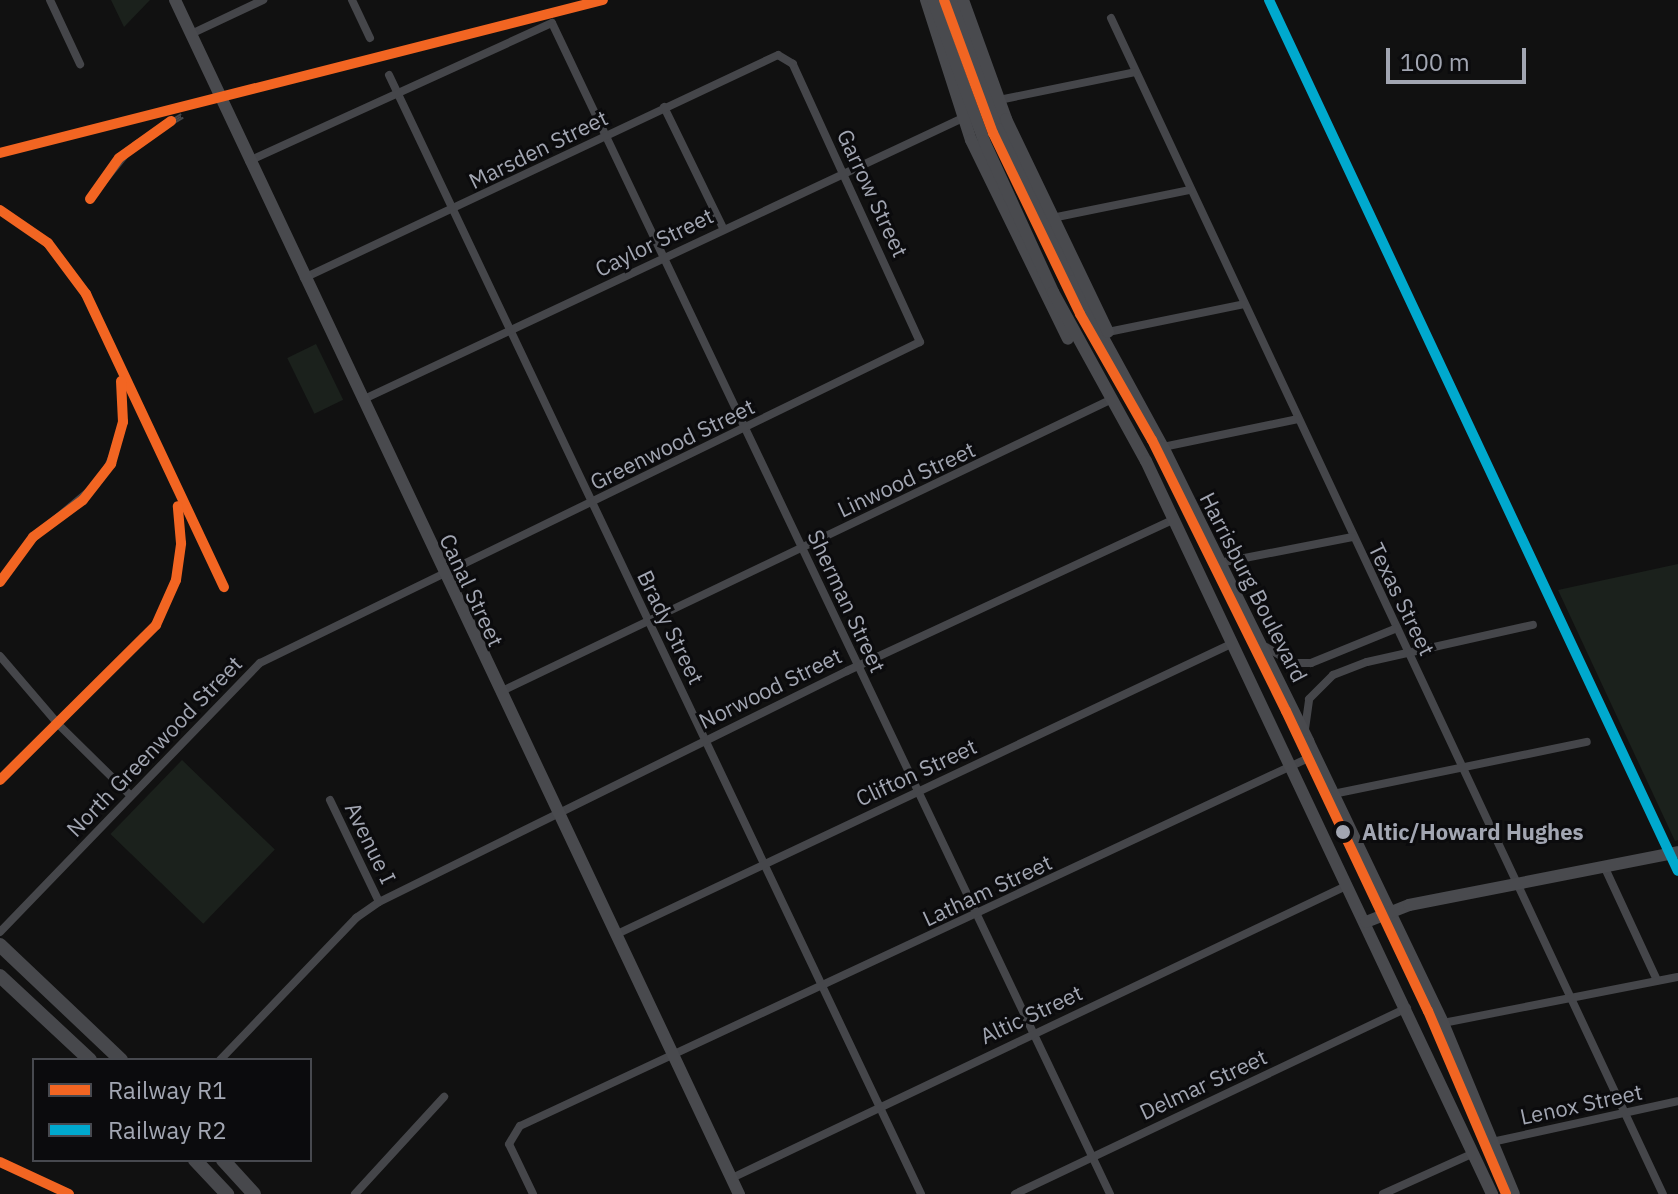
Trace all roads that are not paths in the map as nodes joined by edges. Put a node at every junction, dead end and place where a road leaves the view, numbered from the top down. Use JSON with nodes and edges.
{"nodes":[{"id":1,"x":50,"y":0,"type":"edge"},
{"id":2,"x":175,"y":0,"type":"edge"},
{"id":3,"x":263,"y":0,"type":"edge"},
{"id":4,"x":352,"y":0,"type":"edge"},
{"id":5,"x":926,"y":0,"type":"edge"},
{"id":6,"x":933,"y":0,"type":"edge"},
{"id":7,"x":953,"y":0,"type":"edge"},
{"id":8,"x":963,"y":0,"type":"edge"},
{"id":9,"x":1111,"y":18,"type":"dead end"},
{"id":10,"x":191,"y":34,"type":"junction"},
{"id":11,"x":370,"y":38,"type":"dead end"},
{"id":12,"x":787,"y":57,"type":"joint"},
{"id":13,"x":80,"y":64,"type":"dead end"},
{"id":14,"x":1135,"y":72,"type":"junction"},
{"id":15,"x":389,"y":75,"type":"dead end"},
{"id":16,"x":396,"y":90,"type":"junction"},
{"id":17,"x":999,"y":100,"type":"junction"},
{"id":18,"x":664,"y":107,"type":"junction"},
{"id":19,"x":963,"y":118,"type":"junction"},
{"id":20,"x":606,"y":136,"type":"junction"},
{"id":21,"x":248,"y":161,"type":"junction"},
{"id":22,"x":844,"y":174,"type":"junction"},
{"id":23,"x":1190,"y":190,"type":"junction"},
{"id":24,"x":453,"y":210,"type":"junction"},
{"id":25,"x":1052,"y":218,"type":"junction"},
{"id":26,"x":723,"y":228,"type":"junction"},
{"id":27,"x":664,"y":258,"type":"junction"},
{"id":28,"x":304,"y":278,"type":"junction"},
{"id":29,"x":1244,"y":304,"type":"junction"},
{"id":30,"x":510,"y":331,"type":"junction"},
{"id":31,"x":1108,"y":332,"type":"junction"},
{"id":32,"x":916,"y":345,"type":"joint"},
{"id":33,"x":1112,"y":399,"type":"junction"},
{"id":34,"x":362,"y":400,"type":"junction"},
{"id":35,"x":1298,"y":419,"type":"junction"},
{"id":36,"x":745,"y":429,"type":"junction"},
{"id":37,"x":1163,"y":447,"type":"junction"},
{"id":38,"x":591,"y":503,"type":"junction"},
{"id":39,"x":1174,"y":519,"type":"junction"},
{"id":40,"x":1353,"y":537,"type":"junction"},
{"id":41,"x":802,"y":548,"type":"junction"},
{"id":42,"x":1218,"y":563,"type":"junction"},
{"id":43,"x":443,"y":575,"type":"junction"},
{"id":44,"x":647,"y":621,"type":"junction"},
{"id":45,"x":1533,"y":625,"type":"dead end"},
{"id":46,"x":1397,"y":628,"type":"junction"},
{"id":47,"x":1257,"y":638,"type":"junction"},
{"id":48,"x":1233,"y":643,"type":"junction"},
{"id":49,"x":1408,"y":652,"type":"junction"},
{"id":50,"x":0,"y":656,"type":"edge"},
{"id":51,"x":858,"y":666,"type":"junction"},
{"id":52,"x":499,"y":693,"type":"junction"},
{"id":53,"x":705,"y":740,"type":"junction"},
{"id":54,"x":1308,"y":741,"type":"junction"},
{"id":55,"x":1587,"y":742,"type":"dead end"},
{"id":56,"x":1315,"y":755,"type":"junction"},
{"id":57,"x":1291,"y":766,"type":"junction"},
{"id":58,"x":1461,"y":766,"type":"junction"},
{"id":59,"x":919,"y":791,"type":"junction"},
{"id":60,"x":1333,"y":794,"type":"junction"},
{"id":61,"x":130,"y":795,"type":"junction"},
{"id":62,"x":330,"y":800,"type":"dead end"},
{"id":63,"x":558,"y":815,"type":"junction"},
{"id":64,"x":1678,"y":852,"type":"edge"},
{"id":65,"x":764,"y":864,"type":"junction"},
{"id":66,"x":1604,"y":866,"type":"junction"},
{"id":67,"x":1517,"y":883,"type":"junction"},
{"id":68,"x":1348,"y":885,"type":"junction"},
{"id":69,"x":379,"y":902,"type":"junction"},
{"id":70,"x":1389,"y":912,"type":"junction"},
{"id":71,"x":978,"y":914,"type":"junction"},
{"id":72,"x":1366,"y":922,"type":"junction"},
{"id":73,"x":0,"y":932,"type":"edge"},
{"id":74,"x":614,"y":935,"type":"junction"},
{"id":75,"x":0,"y":945,"type":"edge"},
{"id":76,"x":0,"y":976,"type":"edge"},
{"id":77,"x":1678,"y":977,"type":"edge"},
{"id":78,"x":1657,"y":980,"type":"junction"},
{"id":79,"x":823,"y":989,"type":"junction"},
{"id":80,"x":1572,"y":998,"type":"junction"},
{"id":81,"x":1407,"y":1008,"type":"junction"},
{"id":82,"x":1443,"y":1023,"type":"junction"},
{"id":83,"x":1034,"y":1034,"type":"junction"},
{"id":84,"x":673,"y":1057,"type":"junction"},
{"id":85,"x":88,"y":1058,"type":"edge"},
{"id":86,"x":119,"y":1058,"type":"edge"},
{"id":87,"x":222,"y":1058,"type":"edge"},
{"id":88,"x":444,"y":1097,"type":"dead end"},
{"id":89,"x":1678,"y":1101,"type":"edge"},
{"id":90,"x":880,"y":1108,"type":"junction"},
{"id":91,"x":1625,"y":1113,"type":"junction"},
{"id":92,"x":1492,"y":1142,"type":"junction"},
{"id":93,"x":1474,"y":1153,"type":"junction"},
{"id":94,"x":1093,"y":1157,"type":"junction"},
{"id":95,"x":197,"y":1162,"type":"edge"},
{"id":96,"x":225,"y":1162,"type":"edge"},
{"id":97,"x":732,"y":1178,"type":"junction"},
{"id":98,"x":227,"y":1194,"type":"edge"},
{"id":99,"x":254,"y":1194,"type":"edge"},
{"id":100,"x":355,"y":1194,"type":"edge"},
{"id":101,"x":533,"y":1194,"type":"edge"},
{"id":102,"x":739,"y":1194,"type":"edge"},
{"id":103,"x":921,"y":1194,"type":"edge"},
{"id":104,"x":1015,"y":1194,"type":"edge"},
{"id":105,"x":1110,"y":1194,"type":"edge"},
{"id":106,"x":1383,"y":1194,"type":"edge"},
{"id":107,"x":1492,"y":1194,"type":"edge"},
{"id":108,"x":1514,"y":1194,"type":"edge"},
{"id":109,"x":1663,"y":1194,"type":"edge"}],
"edges":[{"from":1,"to":13,"type":"street"},
{"from":2,"to":10,"type":"main road","name":"Canal Street"},
{"from":3,"to":10,"type":"street"},
{"from":4,"to":11,"type":"street"},
{"from":5,"to":19,"type":"main road"},
{"from":6,"to":33,"type":"main road","name":"Harrisburg Boulevard"},
{"from":7,"to":37,"type":"main road","name":"Harrisburg Boulevard"},
{"from":8,"to":17,"type":"main road"},
{"from":9,"to":14,"type":"street","name":"Texas Street"},
{"from":10,"to":21,"type":"main road","name":"Canal Street"},
{"from":12,"to":18,"type":"street","name":"Marsden Street"},
{"from":12,"to":22,"type":"street","name":"Garrow Street"},
{"from":14,"to":17,"type":"street"},
{"from":14,"to":23,"type":"street","name":"Texas Street"},
{"from":15,"to":16,"type":"street","name":"Brady Street"},
{"from":16,"to":20,"type":"street","name":"Sherman Street"},
{"from":16,"to":21,"type":"street"},
{"from":16,"to":24,"type":"street","name":"Brady Street"},
{"from":17,"to":25,"type":"main road"},
{"from":18,"to":20,"type":"street","name":"Marsden Street"},
{"from":18,"to":26,"type":"street"},
{"from":19,"to":22,"type":"street","name":"Caylor Street"},
{"from":19,"to":33,"type":"main road"},
{"from":20,"to":24,"type":"street","name":"Marsden Street"},
{"from":20,"to":27,"type":"street","name":"Sherman Street"},
{"from":21,"to":28,"type":"main road","name":"Canal Street"},
{"from":22,"to":26,"type":"street","name":"Caylor Street"},
{"from":22,"to":32,"type":"street","name":"Garrow Street"},
{"from":23,"to":25,"type":"street"},
{"from":23,"to":29,"type":"street","name":"Texas Street"},
{"from":24,"to":28,"type":"street","name":"Marsden Street"},
{"from":24,"to":30,"type":"street","name":"Brady Street"},
{"from":25,"to":31,"type":"main road"},
{"from":26,"to":27,"type":"street","name":"Caylor Street"},
{"from":27,"to":30,"type":"street","name":"Caylor Street"},
{"from":27,"to":36,"type":"street","name":"Sherman Street"},
{"from":28,"to":34,"type":"main road","name":"Canal Street"},
{"from":29,"to":31,"type":"street"},
{"from":29,"to":35,"type":"street","name":"Texas Street"},
{"from":30,"to":34,"type":"street","name":"Caylor Street"},
{"from":30,"to":38,"type":"street","name":"Brady Street"},
{"from":31,"to":37,"type":"main road"},
{"from":32,"to":36,"type":"street","name":"Greenwood Street"},
{"from":33,"to":39,"type":"main road","name":"Harrisburg Boulevard"},
{"from":33,"to":41,"type":"street","name":"Linwood Street"},
{"from":34,"to":43,"type":"main road","name":"Canal Street"},
{"from":35,"to":37,"type":"street"},
{"from":35,"to":40,"type":"street","name":"Texas Street"},
{"from":36,"to":38,"type":"street","name":"Greenwood Street"},
{"from":36,"to":41,"type":"street","name":"Sherman Street"},
{"from":37,"to":42,"type":"main road","name":"Harrisburg Boulevard"},
{"from":38,"to":43,"type":"street","name":"Greenwood Street"},
{"from":38,"to":44,"type":"street","name":"Brady Street"},
{"from":39,"to":48,"type":"main road","name":"Harrisburg Boulevard"},
{"from":39,"to":51,"type":"street","name":"Norwood Street"},
{"from":40,"to":42,"type":"street"},
{"from":40,"to":46,"type":"street","name":"Texas Street"},
{"from":41,"to":44,"type":"street","name":"Linwood Street"},
{"from":41,"to":51,"type":"street","name":"Sherman Street"},
{"from":42,"to":47,"type":"main road","name":"Harrisburg Boulevard"},
{"from":43,"to":52,"type":"main road","name":"Canal Street"},
{"from":43,"to":61,"type":"street","name":"North Greenwood Street"},
{"from":44,"to":52,"type":"street","name":"Linwood Street"},
{"from":44,"to":53,"type":"street","name":"Brady Street"},
{"from":45,"to":49,"type":"street"},
{"from":46,"to":47,"type":"street"},
{"from":46,"to":49,"type":"street","name":"Texas Street"},
{"from":47,"to":54,"type":"main road","name":"Harrisburg Boulevard"},
{"from":48,"to":57,"type":"main road","name":"Harrisburg Boulevard"},
{"from":48,"to":59,"type":"street","name":"Clifton Street"},
{"from":49,"to":54,"type":"street"},
{"from":49,"to":58,"type":"street","name":"Texas Street"},
{"from":50,"to":61,"type":"street"},
{"from":51,"to":53,"type":"street","name":"Norwood Street"},
{"from":51,"to":59,"type":"street","name":"Sherman Street"},
{"from":52,"to":63,"type":"main road","name":"Canal Street"},
{"from":53,"to":63,"type":"street","name":"Norwood Street"},
{"from":53,"to":65,"type":"street","name":"Brady Street"},
{"from":54,"to":56,"type":"main road","name":"Harrisburg Boulevard"},
{"from":55,"to":58,"type":"street"},
{"from":56,"to":57,"type":"street","name":"Latham Street"},
{"from":56,"to":60,"type":"main road","name":"Harrisburg Boulevard"},
{"from":57,"to":68,"type":"main road","name":"Harrisburg Boulevard"},
{"from":57,"to":71,"type":"street","name":"Latham Street"},
{"from":58,"to":60,"type":"street"},
{"from":58,"to":67,"type":"street","name":"Texas Street"},
{"from":59,"to":65,"type":"street","name":"Clifton Street"},
{"from":59,"to":71,"type":"street","name":"Sherman Street"},
{"from":60,"to":70,"type":"main road","name":"Harrisburg Boulevard"},
{"from":61,"to":73,"type":"street","name":"North Greenwood Street"},
{"from":62,"to":69,"type":"street","name":"Avenue I"},
{"from":63,"to":69,"type":"street","name":"Norwood Street"},
{"from":63,"to":74,"type":"main road","name":"Canal Street"},
{"from":64,"to":66,"type":"main road"},
{"from":65,"to":74,"type":"street","name":"Clifton Street"},
{"from":65,"to":79,"type":"street","name":"Brady Street"},
{"from":66,"to":67,"type":"main road"},
{"from":66,"to":78,"type":"street"},
{"from":67,"to":70,"type":"main road"},
{"from":67,"to":80,"type":"street","name":"Texas Street"},
{"from":68,"to":72,"type":"main road","name":"Harrisburg Boulevard"},
{"from":68,"to":83,"type":"street","name":"Altic Street"},
{"from":69,"to":87,"type":"street","name":"Norwood Street"},
{"from":70,"to":72,"type":"main road"},
{"from":70,"to":82,"type":"main road","name":"Harrisburg Boulevard"},
{"from":71,"to":79,"type":"street","name":"Latham Street"},
{"from":71,"to":83,"type":"street","name":"Sherman Street"},
{"from":72,"to":81,"type":"main road","name":"Harrisburg Boulevard"},
{"from":74,"to":84,"type":"main road","name":"Canal Street"},
{"from":75,"to":86,"type":"main road"},
{"from":76,"to":85,"type":"main road"},
{"from":77,"to":78,"type":"street"},
{"from":78,"to":80,"type":"street"},
{"from":79,"to":84,"type":"street","name":"Latham Street"},
{"from":79,"to":90,"type":"street","name":"Brady Street"},
{"from":80,"to":82,"type":"street"},
{"from":80,"to":91,"type":"street","name":"Texas Street"},
{"from":81,"to":93,"type":"main road","name":"Harrisburg Boulevard"},
{"from":81,"to":94,"type":"street","name":"Delmar Street"},
{"from":82,"to":92,"type":"main road","name":"Harrisburg Boulevard"},
{"from":83,"to":90,"type":"street","name":"Altic Street"},
{"from":83,"to":94,"type":"street","name":"Sherman Street"},
{"from":84,"to":97,"type":"main road","name":"Canal Street"},
{"from":84,"to":101,"type":"street","name":"Latham Street"},
{"from":88,"to":100,"type":"street"},
{"from":89,"to":91,"type":"street","name":"Lenox Street"},
{"from":90,"to":97,"type":"street","name":"Altic Street"},
{"from":90,"to":103,"type":"street","name":"Brady Street"},
{"from":91,"to":92,"type":"street","name":"Lenox Street"},
{"from":91,"to":109,"type":"street","name":"Texas Street"},
{"from":92,"to":108,"type":"main road","name":"Harrisburg Boulevard"},
{"from":93,"to":106,"type":"street"},
{"from":93,"to":107,"type":"main road","name":"Harrisburg Boulevard"},
{"from":94,"to":104,"type":"street","name":"Delmar Street"},
{"from":94,"to":105,"type":"street","name":"Sherman Street"},
{"from":95,"to":98,"type":"main road"},
{"from":96,"to":99,"type":"main road"},
{"from":97,"to":102,"type":"main road","name":"Canal Street"}]}
